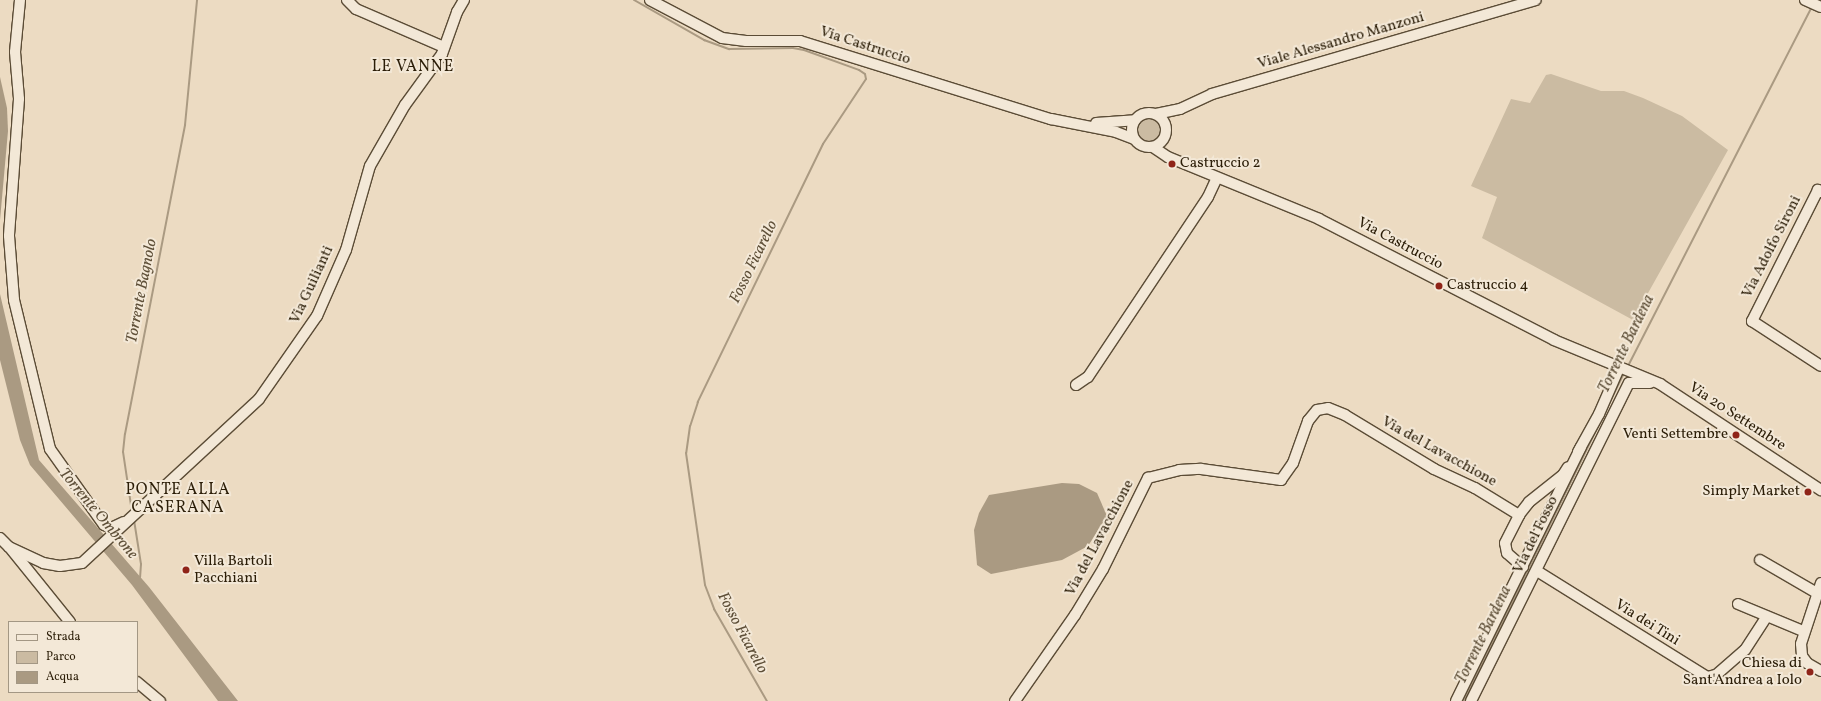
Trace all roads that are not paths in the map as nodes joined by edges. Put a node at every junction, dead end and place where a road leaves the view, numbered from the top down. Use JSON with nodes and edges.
{"nodes":[{"id":1,"x":20,"y":0,"type":"edge"},
{"id":2,"x":347,"y":0,"type":"edge"},
{"id":3,"x":464,"y":0,"type":"edge"},
{"id":4,"x":650,"y":0,"type":"edge"},
{"id":5,"x":1536,"y":0,"type":"edge"},
{"id":6,"x":1805,"y":0,"type":"edge"},
{"id":7,"x":1821,"y":7,"type":"edge"},
{"id":8,"x":444,"y":47,"type":"junction"},
{"id":9,"x":1180,"y":109,"type":"junction"},
{"id":10,"x":1156,"y":114,"type":"junction"},
{"id":11,"x":1135,"y":120,"type":"junction"},
{"id":12,"x":1074,"y":123,"type":"junction"},
{"id":13,"x":1166,"y":133,"type":"junction"},
{"id":14,"x":1134,"y":139,"type":"junction"},
{"id":15,"x":1153,"y":147,"type":"junction"},
{"id":16,"x":1186,"y":164,"type":"junction"},
{"id":17,"x":1218,"y":178,"type":"junction"},
{"id":18,"x":1821,"y":192,"type":"edge"},
{"id":19,"x":1620,"y":366,"type":"junction"},
{"id":20,"x":1821,"y":366,"type":"edge"},
{"id":21,"x":1634,"y":372,"type":"joint"},
{"id":22,"x":1660,"y":384,"type":"junction"},
{"id":23,"x":1076,"y":385,"type":"dead end"},
{"id":24,"x":1581,"y":447,"type":"junction"},
{"id":25,"x":1821,"y":490,"type":"edge"},
{"id":26,"x":1519,"y":515,"type":"junction"},
{"id":27,"x":127,"y":523,"type":"junction"},
{"id":28,"x":0,"y":538,"type":"edge"},
{"id":29,"x":9,"y":547,"type":"junction"},
{"id":30,"x":1760,"y":560,"type":"dead end"},
{"id":31,"x":1523,"y":567,"type":"junction"},
{"id":32,"x":1537,"y":571,"type":"junction"},
{"id":33,"x":1821,"y":583,"type":"edge"},
{"id":34,"x":1817,"y":594,"type":"junction"},
{"id":35,"x":1738,"y":604,"type":"dead end"},
{"id":36,"x":1767,"y":616,"type":"junction"},
{"id":37,"x":69,"y":621,"type":"edge"},
{"id":38,"x":1803,"y":631,"type":"junction"},
{"id":39,"x":1821,"y":671,"type":"edge"},
{"id":40,"x":138,"y":683,"type":"edge"},
{"id":41,"x":160,"y":701,"type":"edge"},
{"id":42,"x":1015,"y":701,"type":"edge"},
{"id":43,"x":1456,"y":701,"type":"edge"},
{"id":44,"x":1471,"y":701,"type":"edge"}],
"edges":[{"from":1,"to":27,"type":"street"},
{"from":2,"to":8,"type":"street"},
{"from":3,"to":8,"type":"street","name":"Via Guilianti"},
{"from":4,"to":12,"type":"street","name":"Via Castruccio"},
{"from":5,"to":9,"type":"street","name":"Viale Alessandro Manzoni"},
{"from":6,"to":7,"type":"street"},
{"from":8,"to":27,"type":"street","name":"Via Guilianti"},
{"from":9,"to":10,"type":"street","name":"Viale Alessandro Manzoni"},
{"from":9,"to":13,"type":"street"},
{"from":10,"to":11,"type":"street"},
{"from":10,"to":13,"type":"street"},
{"from":11,"to":12,"type":"street"},
{"from":11,"to":14,"type":"street"},
{"from":12,"to":14,"type":"street"},
{"from":13,"to":15,"type":"street"},
{"from":13,"to":16,"type":"street","name":"Via Castruccio"},
{"from":14,"to":15,"type":"street"},
{"from":15,"to":16,"type":"street","name":"Via Castruccio"},
{"from":16,"to":17,"type":"street","name":"Via Castruccio"},
{"from":17,"to":19,"type":"street","name":"Via Castruccio"},
{"from":17,"to":23,"type":"street"},
{"from":18,"to":20,"type":"street","name":"Via Adolfo Sironi"},
{"from":19,"to":21,"type":"street","name":"Via Castruccio"},
{"from":19,"to":24,"type":"street"},
{"from":21,"to":22,"type":"street","name":"Via 20 Settembre"},
{"from":22,"to":25,"type":"street","name":"Via 20 Settembre"},
{"from":22,"to":32,"type":"street","name":"Via del Fosso"},
{"from":24,"to":26,"type":"street"},
{"from":24,"to":31,"type":"street"},
{"from":26,"to":31,"type":"street"},
{"from":26,"to":42,"type":"street","name":"Via del Lavacchione"},
{"from":27,"to":29,"type":"street","name":"Via Guilianti"},
{"from":28,"to":29,"type":"street"},
{"from":29,"to":37,"type":"street"},
{"from":30,"to":34,"type":"street"},
{"from":31,"to":43,"type":"street"},
{"from":32,"to":36,"type":"street","name":"Via dei Tini"},
{"from":32,"to":44,"type":"street","name":"Via del Fosso"},
{"from":33,"to":34,"type":"street"},
{"from":34,"to":38,"type":"street"},
{"from":35,"to":36,"type":"street"},
{"from":36,"to":38,"type":"street"},
{"from":38,"to":39,"type":"street"},
{"from":40,"to":41,"type":"street"}]}
